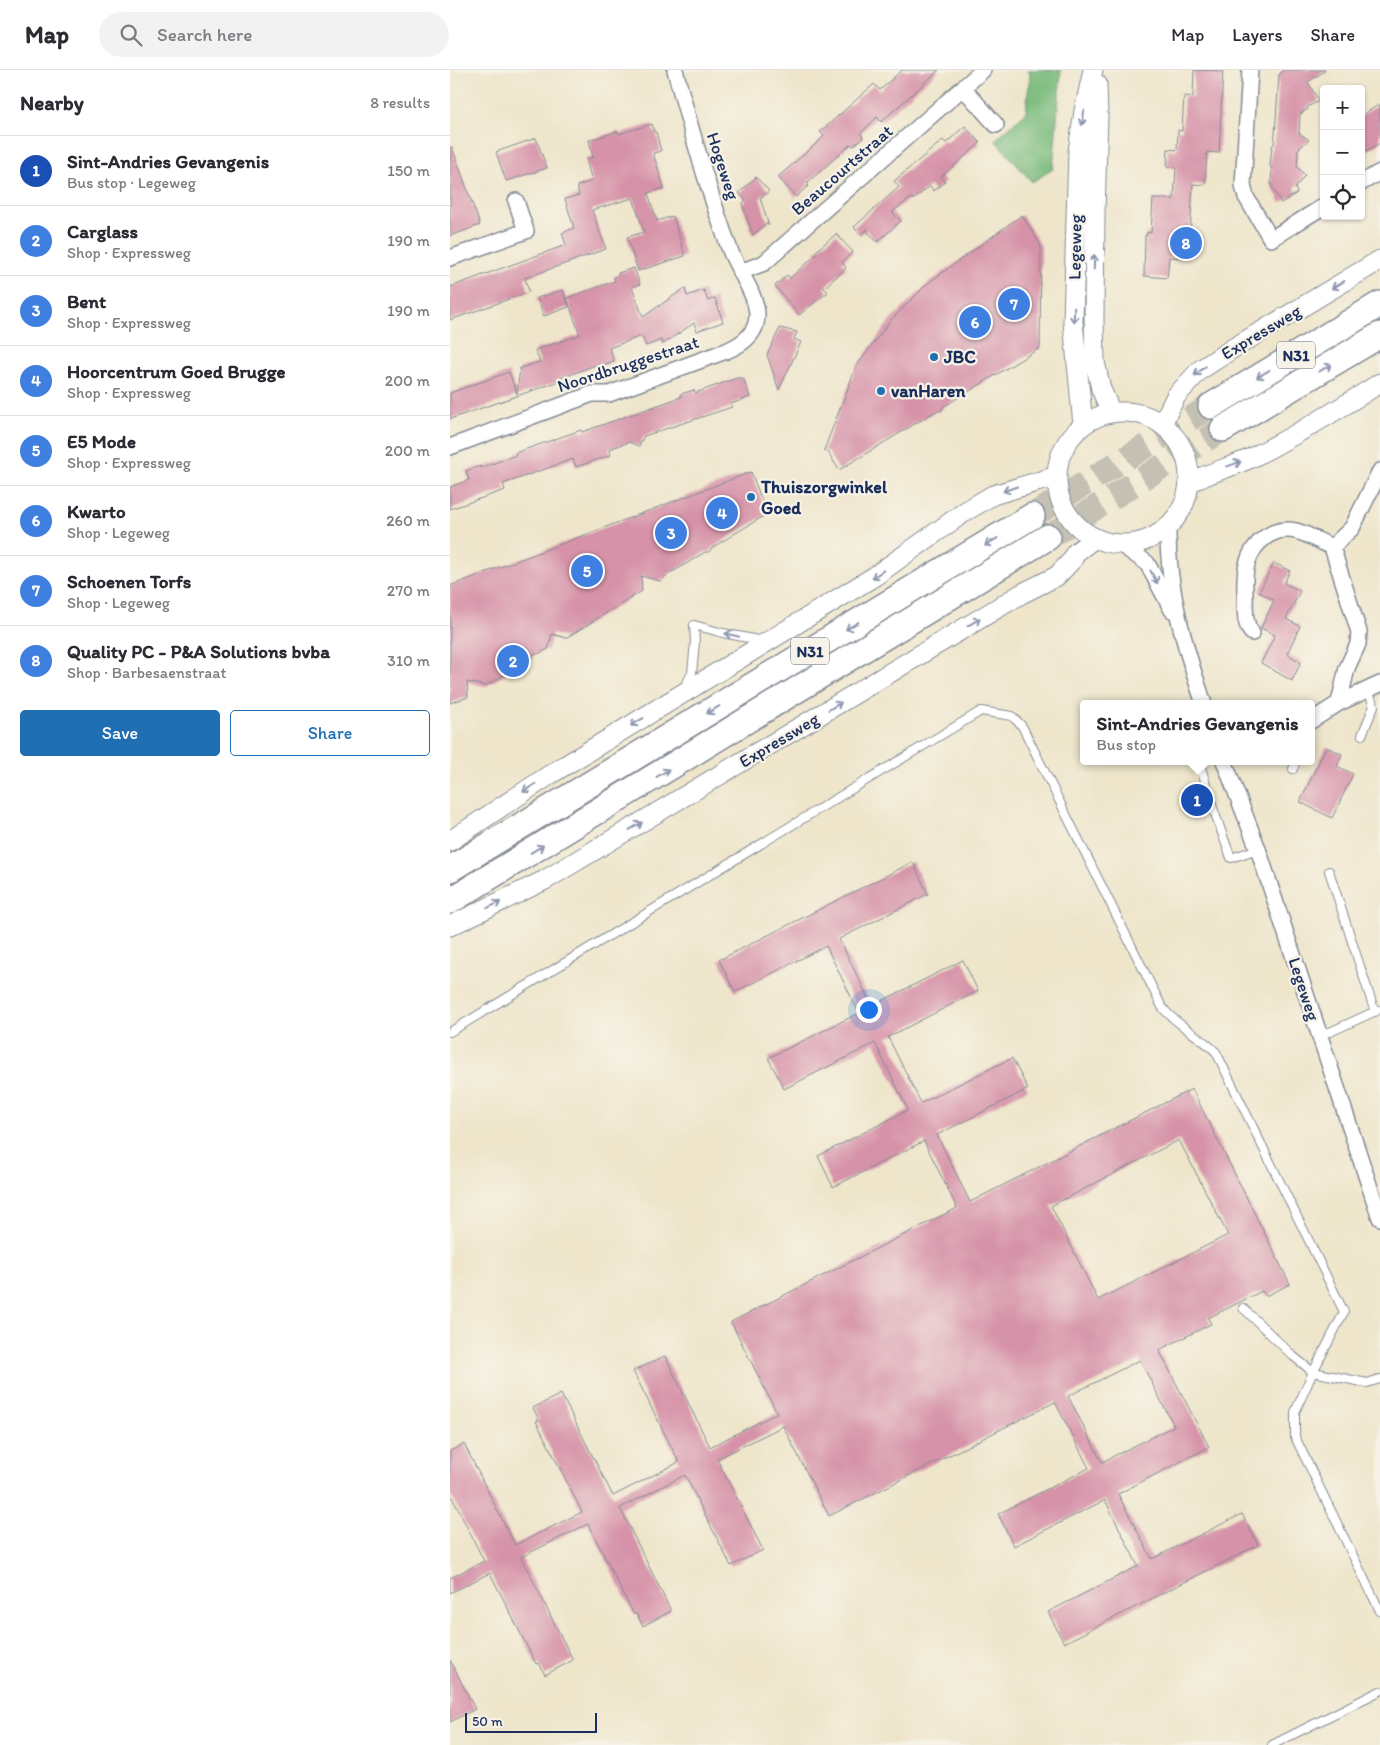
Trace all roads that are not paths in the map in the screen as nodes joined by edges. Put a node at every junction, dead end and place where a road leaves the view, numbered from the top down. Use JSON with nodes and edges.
{"nodes":[{"id":1,"x":675,"y":70,"type":"edge"},
{"id":2,"x":983,"y":70,"type":"edge"},
{"id":3,"x":1095,"y":70,"type":"edge"},
{"id":4,"x":1250,"y":70,"type":"edge"},
{"id":5,"x":963,"y":88,"type":"junction"},
{"id":6,"x":996,"y":125,"type":"dead end"},
{"id":7,"x":1380,"y":172,"type":"edge"},
{"id":8,"x":1365,"y":181,"type":"edge"},
{"id":9,"x":516,"y":201,"type":"dead end"},
{"id":10,"x":1320,"y":208,"type":"edge"},
{"id":11,"x":450,"y":258,"type":"edge"},
{"id":12,"x":1380,"y":260,"type":"edge"},
{"id":13,"x":740,"y":272,"type":"junction"},
{"id":14,"x":1380,"y":304,"type":"edge"},
{"id":15,"x":1380,"y":335,"type":"edge"},
{"id":16,"x":1380,"y":383,"type":"edge"},
{"id":17,"x":1211,"y":406,"type":"tunnel mouth"},
{"id":18,"x":1111,"y":412,"type":"junction"},
{"id":19,"x":1162,"y":424,"type":"junction"},
{"id":20,"x":1083,"y":425,"type":"junction"},
{"id":21,"x":1223,"y":428,"type":"tunnel mouth"},
{"id":22,"x":450,"y":447,"type":"edge"},
{"id":23,"x":1380,"y":471,"type":"edge"},
{"id":24,"x":1057,"y":476,"type":"junction"},
{"id":25,"x":1189,"y":483,"type":"junction"},
{"id":26,"x":1032,"y":516,"type":"tunnel mouth"},
{"id":27,"x":1168,"y":529,"type":"junction"},
{"id":28,"x":1048,"y":537,"type":"tunnel mouth"},
{"id":29,"x":1095,"y":538,"type":"junction"},
{"id":30,"x":1120,"y":544,"type":"junction"},
{"id":31,"x":1332,"y":547,"type":"junction"},
{"id":32,"x":1178,"y":620,"type":"junction"},
{"id":33,"x":1252,"y":633,"type":"dead end"},
{"id":34,"x":770,"y":641,"type":"junction"},
{"id":35,"x":1373,"y":686,"type":"edge"},
{"id":36,"x":678,"y":697,"type":"junction"},
{"id":37,"x":1203,"y":700,"type":"edge"},
{"id":38,"x":1338,"y":703,"type":"junction"},
{"id":39,"x":1315,"y":717,"type":"edge"},
{"id":40,"x":1362,"y":735,"type":"dead end"},
{"id":41,"x":1200,"y":765,"type":"edge"},
{"id":42,"x":1226,"y":765,"type":"edge"},
{"id":43,"x":450,"y":841,"type":"edge"},
{"id":44,"x":1258,"y":849,"type":"junction"},
{"id":45,"x":450,"y":869,"type":"edge"},
{"id":46,"x":1329,"y":870,"type":"dead end"},
{"id":47,"x":450,"y":901,"type":"edge"},
{"id":48,"x":450,"y":926,"type":"edge"},
{"id":49,"x":1378,"y":1011,"type":"edge"},
{"id":50,"x":450,"y":1032,"type":"edge"},
{"id":51,"x":1318,"y":1032,"type":"junction"},
{"id":52,"x":1380,"y":1218,"type":"edge"},
{"id":53,"x":1243,"y":1308,"type":"dead end"},
{"id":54,"x":1313,"y":1372,"type":"junction"},
{"id":55,"x":1380,"y":1379,"type":"edge"},
{"id":56,"x":1380,"y":1610,"type":"edge"},
{"id":57,"x":1380,"y":1691,"type":"edge"},
{"id":58,"x":1272,"y":1745,"type":"edge"}],
"edges":[{"from":1,"to":13,"type":"street","name":"Hogeweg"},
{"from":2,"to":5,"type":"street","name":"Beaucourtstraat"},
{"from":18,"to":3,"type":"street","name":"Legeweg","one_way":true},
{"from":3,"to":20,"type":"street","name":"Legeweg","one_way":true},
{"from":4,"to":10,"type":"street"},
{"from":5,"to":6,"type":"street"},
{"from":5,"to":13,"type":"street","name":"Beaucourtstraat"},
{"from":7,"to":8,"type":"street"},
{"from":9,"to":11,"type":"street"},
{"from":12,"to":19,"type":"street","name":"Expressweg","number":"N31","one_way":true},
{"from":13,"to":22,"type":"street","name":"Noordbruggestraat"},
{"from":14,"to":17,"type":"highway","number":"N31","one_way":true},
{"from":21,"to":15,"type":"highway","number":"N31","one_way":true},
{"from":25,"to":16,"type":"street","one_way":true},
{"from":18,"to":19,"type":"street"},
{"from":18,"to":20,"type":"street"},
{"from":19,"to":25,"type":"street"},
{"from":20,"to":24,"type":"street"},
{"from":23,"to":31,"type":"street"},
{"from":24,"to":29,"type":"street"},
{"from":24,"to":34,"type":"street","number":"N31","one_way":true},
{"from":25,"to":27,"type":"street"},
{"from":26,"to":45,"type":"highway","number":"N31","one_way":true},
{"from":27,"to":30,"type":"street"},
{"from":27,"to":32,"type":"street"},
{"from":47,"to":28,"type":"highway","name":"Expressweg","number":"N31","one_way":true},
{"from":29,"to":30,"type":"street"},
{"from":48,"to":29,"type":"street","name":"Expressweg","one_way":true},
{"from":30,"to":32,"type":"street","one_way":true},
{"from":31,"to":33,"type":"street"},
{"from":31,"to":38,"type":"street"},
{"from":32,"to":37,"type":"street"},
{"from":34,"to":36,"type":"street","number":"N31"},
{"from":34,"to":36,"type":"lane","one_way":true},
{"from":35,"to":38,"type":"street"},
{"from":35,"to":40,"type":"lane"},
{"from":36,"to":43,"type":"street","number":"N31","one_way":true},
{"from":38,"to":39,"type":"street"},
{"from":41,"to":44,"type":"lane"},
{"from":42,"to":44,"type":"street","name":"Legeweg"},
{"from":44,"to":51,"type":"street","name":"Legeweg"},
{"from":46,"to":49,"type":"lane"},
{"from":49,"to":51,"type":"lane"},
{"from":50,"to":54,"type":"lane"},
{"from":51,"to":52,"type":"street","name":"Legeweg"},
{"from":53,"to":54,"type":"lane"},
{"from":54,"to":55,"type":"lane"},
{"from":54,"to":56,"type":"lane"},
{"from":57,"to":58,"type":"lane"}]}
